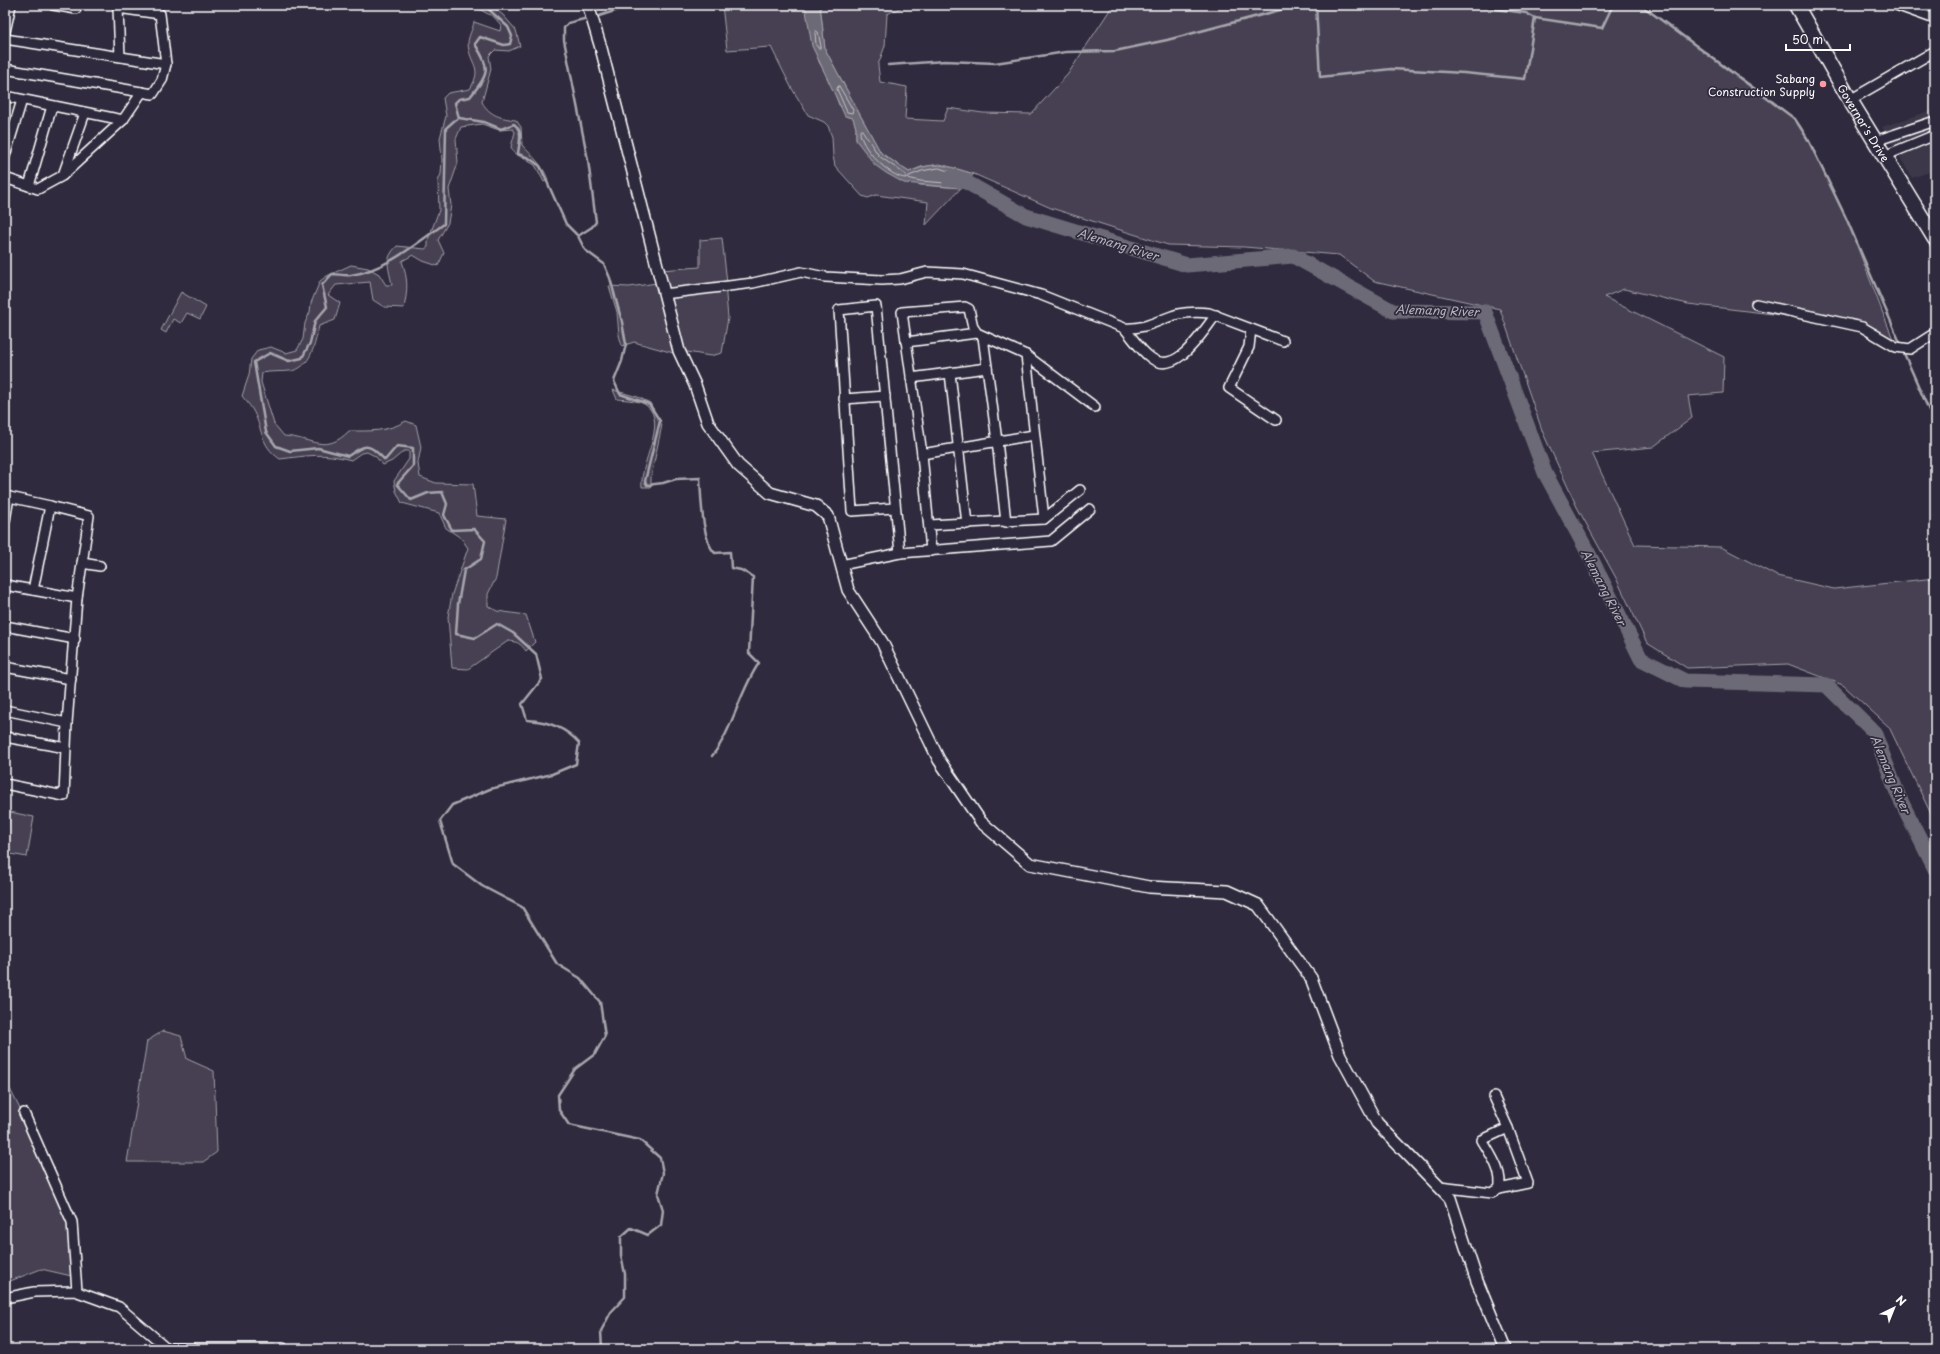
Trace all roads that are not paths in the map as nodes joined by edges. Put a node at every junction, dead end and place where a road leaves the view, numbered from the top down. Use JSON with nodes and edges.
{"nodes":[{"id":1,"x":11,"y":5,"type":"edge"},
{"id":2,"x":53,"y":5,"type":"edge"},
{"id":3,"x":77,"y":5,"type":"edge"},
{"id":4,"x":588,"y":5,"type":"edge"},
{"id":5,"x":1796,"y":5,"type":"edge"},
{"id":6,"x":1896,"y":5,"type":"edge"},
{"id":7,"x":1935,"y":19,"type":"edge"},
{"id":8,"x":5,"y":32,"type":"edge"},
{"id":9,"x":5,"y":39,"type":"edge"},
{"id":10,"x":1935,"y":51,"type":"edge"},
{"id":11,"x":120,"y":57,"type":"junction"},
{"id":12,"x":166,"y":64,"type":"junction"},
{"id":13,"x":5,"y":69,"type":"edge"},
{"id":14,"x":142,"y":92,"type":"junction"},
{"id":15,"x":5,"y":96,"type":"edge"},
{"id":16,"x":22,"y":100,"type":"junction"},
{"id":17,"x":1850,"y":100,"type":"junction"},
{"id":18,"x":52,"y":106,"type":"junction"},
{"id":19,"x":85,"y":113,"type":"junction"},
{"id":20,"x":123,"y":120,"type":"junction"},
{"id":21,"x":1935,"y":121,"type":"edge"},
{"id":22,"x":1920,"y":126,"type":"junction"},
{"id":23,"x":1935,"y":135,"type":"edge"},
{"id":24,"x":1926,"y":139,"type":"junction"},
{"id":25,"x":1875,"y":141,"type":"junction"},
{"id":26,"x":5,"y":156,"type":"edge"},
{"id":27,"x":1884,"y":156,"type":"junction"},
{"id":28,"x":62,"y":176,"type":"junction"},
{"id":29,"x":5,"y":178,"type":"edge"},
{"id":30,"x":29,"y":186,"type":"junction"},
{"id":31,"x":1935,"y":239,"type":"edge"},
{"id":32,"x":664,"y":294,"type":"junction"},
{"id":33,"x":1756,"y":304,"type":"dead end"},
{"id":34,"x":1216,"y":315,"type":"junction"},
{"id":35,"x":1124,"y":328,"type":"junction"},
{"id":36,"x":1250,"y":328,"type":"junction"},
{"id":37,"x":1935,"y":333,"type":"edge"},
{"id":38,"x":980,"y":335,"type":"junction"},
{"id":39,"x":1283,"y":341,"type":"dead end"},
{"id":40,"x":906,"y":342,"type":"junction"},
{"id":41,"x":1026,"y":355,"type":"junction"},
{"id":42,"x":987,"y":368,"type":"junction"},
{"id":43,"x":950,"y":373,"type":"junction"},
{"id":44,"x":911,"y":378,"type":"junction"},
{"id":45,"x":885,"y":396,"type":"junction"},
{"id":46,"x":844,"y":399,"type":"junction"},
{"id":47,"x":1094,"y":407,"type":"dead end"},
{"id":48,"x":1276,"y":420,"type":"dead end"},
{"id":49,"x":1034,"y":435,"type":"junction"},
{"id":50,"x":997,"y":441,"type":"junction"},
{"id":51,"x":959,"y":447,"type":"junction"},
{"id":52,"x":922,"y":454,"type":"junction"},
{"id":53,"x":1080,"y":490,"type":"dead end"},
{"id":54,"x":7,"y":497,"type":"edge"},
{"id":55,"x":50,"y":506,"type":"junction"},
{"id":56,"x":894,"y":508,"type":"junction"},
{"id":57,"x":1090,"y":509,"type":"dead end"},
{"id":58,"x":1044,"y":519,"type":"junction"},
{"id":59,"x":5,"y":521,"type":"edge"},
{"id":60,"x":1006,"y":522,"type":"junction"},
{"id":61,"x":967,"y":524,"type":"junction"},
{"id":62,"x":929,"y":525,"type":"junction"},
{"id":63,"x":931,"y":550,"type":"junction"},
{"id":64,"x":900,"y":553,"type":"junction"},
{"id":65,"x":82,"y":563,"type":"junction"},
{"id":66,"x":841,"y":565,"type":"junction"},
{"id":67,"x":100,"y":566,"type":"dead end"},
{"id":68,"x":5,"y":585,"type":"edge"},
{"id":69,"x":33,"y":590,"type":"junction"},
{"id":70,"x":77,"y":598,"type":"junction"},
{"id":71,"x":5,"y":626,"type":"edge"},
{"id":72,"x":75,"y":639,"type":"junction"},
{"id":73,"x":5,"y":667,"type":"edge"},
{"id":74,"x":71,"y":679,"type":"junction"},
{"id":75,"x":5,"y":710,"type":"edge"},
{"id":76,"x":67,"y":723,"type":"junction"},
{"id":77,"x":5,"y":736,"type":"edge"},
{"id":78,"x":66,"y":748,"type":"junction"},
{"id":79,"x":5,"y":784,"type":"edge"},
{"id":80,"x":1494,"y":1097,"type":"dead end"},
{"id":81,"x":24,"y":1113,"type":"dead end"},
{"id":82,"x":1508,"y":1128,"type":"junction"},
{"id":83,"x":1439,"y":1187,"type":"junction"},
{"id":84,"x":1499,"y":1189,"type":"junction"},
{"id":85,"x":77,"y":1291,"type":"junction"},
{"id":86,"x":5,"y":1298,"type":"edge"},
{"id":87,"x":167,"y":1348,"type":"edge"},
{"id":88,"x":283,"y":1348,"type":"edge"},
{"id":89,"x":1505,"y":1349,"type":"edge"}],
"edges":[{"from":1,"to":8,"type":"street"},
{"from":2,"to":3,"type":"street"},
{"from":4,"to":32,"type":"street"},
{"from":5,"to":17,"type":"main road","name":"Governor's Drive"},
{"from":6,"to":7,"type":"street"},
{"from":9,"to":11,"type":"street"},
{"from":10,"to":17,"type":"street"},
{"from":11,"to":12,"type":"street"},
{"from":11,"to":12,"type":"street"},
{"from":12,"to":14,"type":"street"},
{"from":13,"to":14,"type":"street"},
{"from":14,"to":20,"type":"street"},
{"from":15,"to":16,"type":"street"},
{"from":16,"to":18,"type":"street"},
{"from":16,"to":26,"type":"street"},
{"from":17,"to":25,"type":"main road","name":"Governor's Drive"},
{"from":18,"to":19,"type":"street"},
{"from":18,"to":30,"type":"street"},
{"from":19,"to":20,"type":"street"},
{"from":19,"to":28,"type":"street"},
{"from":20,"to":28,"type":"street"},
{"from":21,"to":22,"type":"street"},
{"from":22,"to":24,"type":"street"},
{"from":22,"to":25,"type":"street"},
{"from":23,"to":24,"type":"street"},
{"from":24,"to":27,"type":"street"},
{"from":25,"to":27,"type":"main road","name":"Governor's Drive"},
{"from":27,"to":31,"type":"main road","name":"Governor's Drive"},
{"from":28,"to":30,"type":"street"},
{"from":29,"to":30,"type":"street"},
{"from":32,"to":35,"type":"street"},
{"from":32,"to":66,"type":"street"},
{"from":33,"to":37,"type":"street"},
{"from":34,"to":35,"type":"street"},
{"from":34,"to":35,"type":"street"},
{"from":34,"to":36,"type":"street"},
{"from":36,"to":39,"type":"street"},
{"from":36,"to":48,"type":"street"},
{"from":38,"to":40,"type":"street"},
{"from":38,"to":40,"type":"street"},
{"from":38,"to":41,"type":"street"},
{"from":38,"to":42,"type":"street"},
{"from":40,"to":44,"type":"street"},
{"from":41,"to":47,"type":"street"},
{"from":41,"to":49,"type":"street"},
{"from":42,"to":43,"type":"street"},
{"from":42,"to":50,"type":"street"},
{"from":43,"to":44,"type":"street"},
{"from":43,"to":51,"type":"street"},
{"from":44,"to":52,"type":"street"},
{"from":45,"to":46,"type":"street"},
{"from":45,"to":46,"type":"street"},
{"from":45,"to":56,"type":"street"},
{"from":46,"to":56,"type":"street"},
{"from":49,"to":50,"type":"street"},
{"from":49,"to":58,"type":"street"},
{"from":50,"to":51,"type":"street"},
{"from":50,"to":60,"type":"street"},
{"from":51,"to":52,"type":"street"},
{"from":51,"to":61,"type":"street"},
{"from":52,"to":62,"type":"street"},
{"from":53,"to":58,"type":"street"},
{"from":54,"to":55,"type":"street"},
{"from":54,"to":59,"type":"street"},
{"from":55,"to":65,"type":"street"},
{"from":55,"to":69,"type":"street"},
{"from":56,"to":64,"type":"street"},
{"from":57,"to":63,"type":"street"},
{"from":58,"to":60,"type":"street"},
{"from":60,"to":61,"type":"street"},
{"from":61,"to":62,"type":"street"},
{"from":62,"to":63,"type":"street"},
{"from":63,"to":64,"type":"street"},
{"from":64,"to":66,"type":"street"},
{"from":65,"to":67,"type":"street"},
{"from":65,"to":70,"type":"street"},
{"from":66,"to":83,"type":"street"},
{"from":68,"to":69,"type":"street"},
{"from":69,"to":70,"type":"street"},
{"from":70,"to":72,"type":"street"},
{"from":71,"to":72,"type":"street"},
{"from":72,"to":74,"type":"street"},
{"from":73,"to":74,"type":"street"},
{"from":74,"to":76,"type":"street"},
{"from":75,"to":76,"type":"street"},
{"from":76,"to":78,"type":"street"},
{"from":77,"to":78,"type":"street"},
{"from":78,"to":79,"type":"street"},
{"from":80,"to":82,"type":"street"},
{"from":81,"to":85,"type":"street"},
{"from":82,"to":84,"type":"street"},
{"from":82,"to":84,"type":"street"},
{"from":83,"to":84,"type":"street"},
{"from":83,"to":89,"type":"street"},
{"from":85,"to":86,"type":"street"},
{"from":85,"to":87,"type":"street"},
{"from":87,"to":88,"type":"street"}]}
